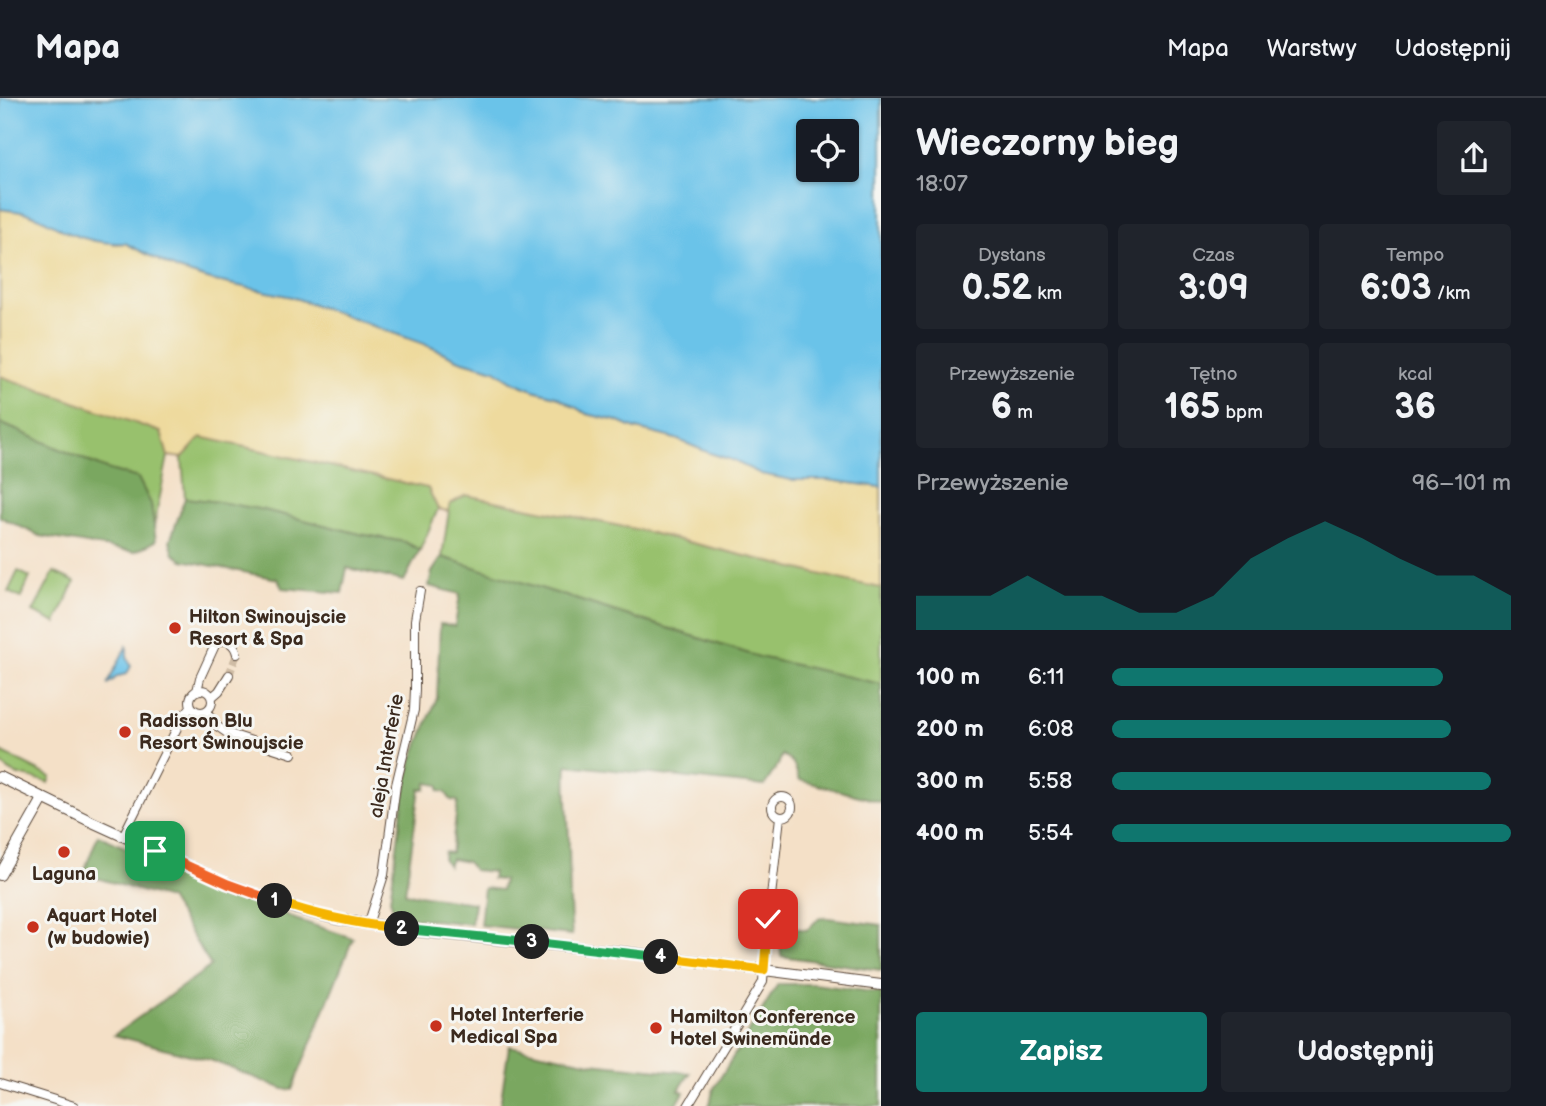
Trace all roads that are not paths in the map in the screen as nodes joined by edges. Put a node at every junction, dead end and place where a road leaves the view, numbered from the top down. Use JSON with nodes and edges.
{"nodes":[{"id":1,"x":420,"y":591,"type":"dead end"},
{"id":2,"x":237,"y":654,"type":"dead end"},
{"id":3,"x":229,"y":675,"type":"tunnel mouth"},
{"id":4,"x":197,"y":691,"type":"junction"},
{"id":5,"x":212,"y":697,"type":"junction"},
{"id":6,"x":191,"y":708,"type":"junction"},
{"id":7,"x":207,"y":711,"type":"junction"},
{"id":8,"x":292,"y":754,"type":"dead end"},
{"id":9,"x":0,"y":777,"type":"edge"},
{"id":10,"x":43,"y":799,"type":"junction"},
{"id":11,"x":780,"y":817,"type":"dead end"},
{"id":12,"x":123,"y":836,"type":"junction"},
{"id":13,"x":0,"y":875,"type":"edge"},
{"id":14,"x":368,"y":925,"type":"junction"},
{"id":15,"x":764,"y":970,"type":"junction"},
{"id":16,"x":881,"y":985,"type":"edge"},
{"id":17,"x":0,"y":1083,"type":"edge"},
{"id":18,"x":74,"y":1106,"type":"edge"},
{"id":19,"x":688,"y":1106,"type":"edge"}],
"edges":[{"from":1,"to":14,"type":"street","name":"aleja Interferie"},
{"from":2,"to":4,"type":"street"},
{"from":3,"to":5,"type":"street"},
{"from":4,"to":5,"type":"street"},
{"from":4,"to":6,"type":"street"},
{"from":5,"to":7,"type":"street"},
{"from":6,"to":7,"type":"street"},
{"from":6,"to":12,"type":"street"},
{"from":7,"to":8,"type":"street"},
{"from":9,"to":10,"type":"street"},
{"from":10,"to":12,"type":"street"},
{"from":10,"to":13,"type":"street"},
{"from":11,"to":15,"type":"street"},
{"from":12,"to":14,"type":"street"},
{"from":14,"to":15,"type":"street"},
{"from":15,"to":16,"type":"street"},
{"from":15,"to":19,"type":"street"},
{"from":17,"to":18,"type":"street"}]}
